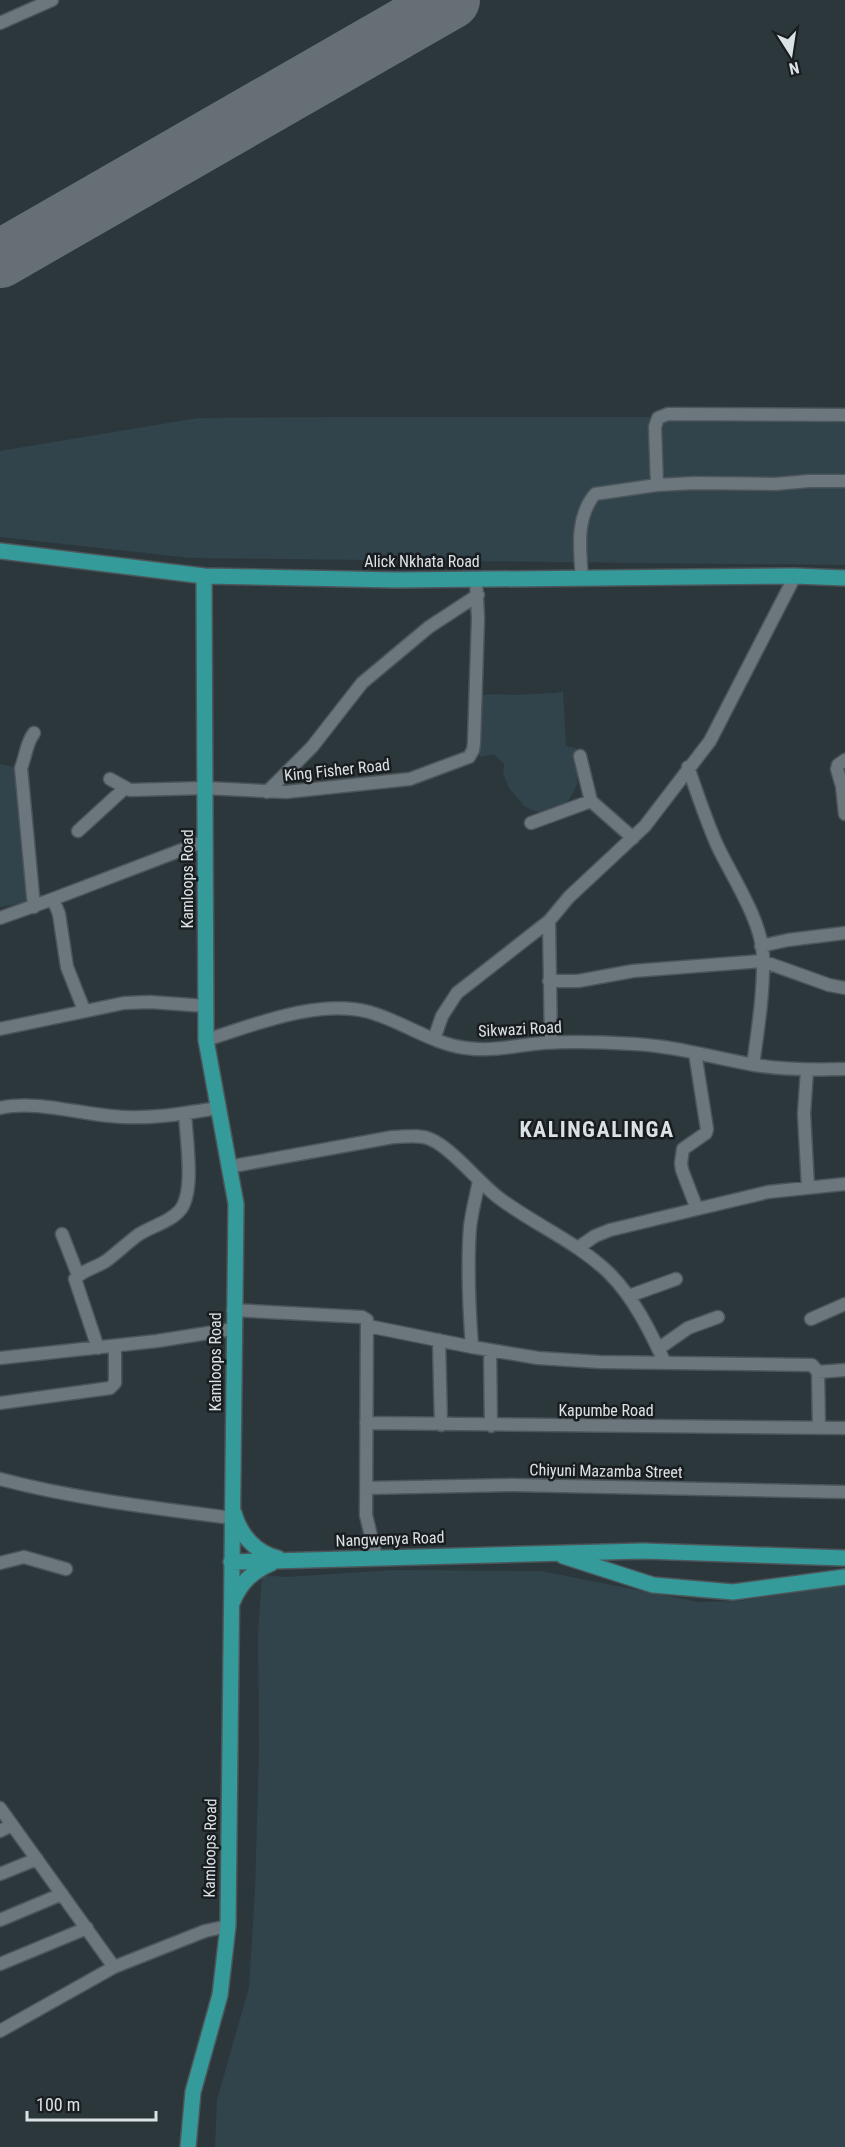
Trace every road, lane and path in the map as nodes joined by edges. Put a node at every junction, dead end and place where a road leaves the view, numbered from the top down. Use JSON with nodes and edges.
{"nodes":[{"id":1,"x":52,"y":0,"type":"edge"},
{"id":2,"x":0,"y":23,"type":"edge"},
{"id":3,"x":845,"y":415,"type":"edge"},
{"id":4,"x":845,"y":481,"type":"edge"},
{"id":5,"x":657,"y":485,"type":"junction"},
{"id":6,"x":0,"y":551,"type":"edge"},
{"id":7,"x":204,"y":576,"type":"junction"},
{"id":8,"x":795,"y":576,"type":"junction"},
{"id":9,"x":845,"y":578,"type":"edge"},
{"id":10,"x":582,"y":579,"type":"junction"},
{"id":11,"x":477,"y":587,"type":"junction"},
{"id":12,"x":34,"y":733,"type":"dead end"},
{"id":13,"x":580,"y":756,"type":"dead end"},
{"id":14,"x":845,"y":760,"type":"edge"},
{"id":15,"x":688,"y":767,"type":"junction"},
{"id":16,"x":110,"y":779,"type":"dead end"},
{"id":17,"x":125,"y":788,"type":"junction"},
{"id":18,"x":205,"y":788,"type":"junction"},
{"id":19,"x":267,"y":792,"type":"junction"},
{"id":20,"x":591,"y":801,"type":"junction"},
{"id":21,"x":845,"y":814,"type":"edge"},
{"id":22,"x":531,"y":823,"type":"dead end"},
{"id":23,"x":78,"y":831,"type":"dead end"},
{"id":24,"x":633,"y":838,"type":"junction"},
{"id":25,"x":205,"y":841,"type":"junction"},
{"id":26,"x":53,"y":899,"type":"junction"},
{"id":27,"x":34,"y":907,"type":"junction"},
{"id":28,"x":0,"y":918,"type":"edge"},
{"id":29,"x":549,"y":921,"type":"junction"},
{"id":30,"x":845,"y":933,"type":"edge"},
{"id":31,"x":762,"y":946,"type":"junction"},
{"id":32,"x":762,"y":961,"type":"junction"},
{"id":33,"x":549,"y":981,"type":"junction"},
{"id":34,"x":845,"y":988,"type":"edge"},
{"id":35,"x":206,"y":1006,"type":"junction"},
{"id":36,"x":84,"y":1010,"type":"junction"},
{"id":37,"x":0,"y":1029,"type":"edge"},
{"id":38,"x":434,"y":1039,"type":"junction"},
{"id":39,"x":206,"y":1040,"type":"junction"},
{"id":40,"x":551,"y":1043,"type":"junction"},
{"id":41,"x":695,"y":1053,"type":"junction"},
{"id":42,"x":753,"y":1065,"type":"junction"},
{"id":43,"x":807,"y":1070,"type":"junction"},
{"id":44,"x":845,"y":1070,"type":"edge"},
{"id":45,"x":0,"y":1108,"type":"edge"},
{"id":46,"x":217,"y":1108,"type":"junction"},
{"id":47,"x":185,"y":1113,"type":"junction"},
{"id":48,"x":228,"y":1167,"type":"junction"},
{"id":49,"x":479,"y":1181,"type":"junction"},
{"id":50,"x":845,"y":1184,"type":"edge"},
{"id":51,"x":808,"y":1187,"type":"junction"},
{"id":52,"x":697,"y":1209,"type":"junction"},
{"id":53,"x":62,"y":1234,"type":"dead end"},
{"id":54,"x":579,"y":1247,"type":"junction"},
{"id":55,"x":78,"y":1275,"type":"junction"},
{"id":56,"x":676,"y":1279,"type":"dead end"},
{"id":57,"x":629,"y":1296,"type":"junction"},
{"id":58,"x":845,"y":1304,"type":"edge"},
{"id":59,"x":233,"y":1310,"type":"junction"},
{"id":60,"x":718,"y":1317,"type":"dead end"},
{"id":61,"x":811,"y":1319,"type":"dead end"},
{"id":62,"x":368,"y":1326,"type":"junction"},
{"id":63,"x":233,"y":1329,"type":"junction"},
{"id":64,"x":439,"y":1340,"type":"junction"},
{"id":65,"x":115,"y":1346,"type":"junction"},
{"id":66,"x":98,"y":1347,"type":"junction"},
{"id":67,"x":472,"y":1347,"type":"junction"},
{"id":68,"x":658,"y":1348,"type":"junction"},
{"id":69,"x":490,"y":1350,"type":"junction"},
{"id":70,"x":0,"y":1358,"type":"edge"},
{"id":71,"x":665,"y":1363,"type":"junction"},
{"id":72,"x":845,"y":1370,"type":"edge"},
{"id":73,"x":818,"y":1372,"type":"junction"},
{"id":74,"x":0,"y":1403,"type":"edge"},
{"id":75,"x":366,"y":1423,"type":"junction"},
{"id":76,"x":441,"y":1425,"type":"junction"},
{"id":77,"x":491,"y":1426,"type":"junction"},
{"id":78,"x":819,"y":1428,"type":"junction"},
{"id":79,"x":845,"y":1428,"type":"edge"},
{"id":80,"x":0,"y":1479,"type":"edge"},
{"id":81,"x":366,"y":1488,"type":"junction"},
{"id":82,"x":845,"y":1492,"type":"edge"},
{"id":83,"x":233,"y":1497,"type":"junction"},
{"id":84,"x":232,"y":1518,"type":"junction"},
{"id":85,"x":550,"y":1552,"type":"junction"},
{"id":86,"x":376,"y":1557,"type":"junction"},
{"id":87,"x":845,"y":1558,"type":"edge"},
{"id":88,"x":287,"y":1560,"type":"junction"},
{"id":89,"x":231,"y":1562,"type":"junction"},
{"id":90,"x":0,"y":1563,"type":"edge"},
{"id":91,"x":66,"y":1569,"type":"dead end"},
{"id":92,"x":845,"y":1577,"type":"edge"},
{"id":93,"x":231,"y":1605,"type":"junction"},
{"id":94,"x":0,"y":1809,"type":"edge"},
{"id":95,"x":12,"y":1825,"type":"junction"},
{"id":96,"x":0,"y":1831,"type":"edge"},
{"id":97,"x":37,"y":1859,"type":"junction"},
{"id":98,"x":0,"y":1874,"type":"edge"},
{"id":99,"x":62,"y":1894,"type":"junction"},
{"id":100,"x":0,"y":1920,"type":"edge"},
{"id":101,"x":228,"y":1926,"type":"junction"},
{"id":102,"x":87,"y":1928,"type":"junction"},
{"id":103,"x":0,"y":1964,"type":"edge"},
{"id":104,"x":114,"y":1967,"type":"junction"},
{"id":105,"x":0,"y":2031,"type":"edge"},
{"id":106,"x":188,"y":2147,"type":"edge"}],
"edges":[{"from":1,"to":2,"type":"street"},
{"from":3,"to":5,"type":"street"},
{"from":4,"to":5,"type":"street"},
{"from":5,"to":10,"type":"street"},
{"from":6,"to":7,"type":"main road","name":"Alick Nkhata Road"},
{"from":7,"to":11,"type":"main road","name":"Alick Nkhata Road"},
{"from":7,"to":18,"type":"main road","name":"Kamloops Road"},
{"from":8,"to":9,"type":"main road","name":"Alick Nkhata Road"},
{"from":8,"to":10,"type":"main road","name":"Alick Nkhata Road"},
{"from":8,"to":15,"type":"street"},
{"from":10,"to":11,"type":"main road","name":"Alick Nkhata Road"},
{"from":11,"to":19,"type":"street"},
{"from":11,"to":19,"type":"street","name":"King Fisher Road"},
{"from":12,"to":27,"type":"street"},
{"from":13,"to":20,"type":"street"},
{"from":14,"to":21,"type":"street"},
{"from":15,"to":24,"type":"street"},
{"from":15,"to":31,"type":"street"},
{"from":16,"to":17,"type":"street"},
{"from":17,"to":18,"type":"street","name":"King Fisher Road"},
{"from":17,"to":23,"type":"street"},
{"from":18,"to":19,"type":"street","name":"King Fisher Road"},
{"from":18,"to":25,"type":"main road","name":"Kamloops Road"},
{"from":20,"to":22,"type":"street"},
{"from":20,"to":24,"type":"street"},
{"from":24,"to":29,"type":"street"},
{"from":25,"to":26,"type":"street"},
{"from":25,"to":35,"type":"main road","name":"Kamloops Road"},
{"from":26,"to":27,"type":"street"},
{"from":26,"to":36,"type":"street"},
{"from":27,"to":28,"type":"street"},
{"from":29,"to":33,"type":"street"},
{"from":29,"to":38,"type":"street"},
{"from":30,"to":31,"type":"street"},
{"from":31,"to":32,"type":"street"},
{"from":32,"to":33,"type":"street"},
{"from":32,"to":34,"type":"street"},
{"from":32,"to":42,"type":"street"},
{"from":33,"to":40,"type":"street"},
{"from":35,"to":36,"type":"street"},
{"from":35,"to":39,"type":"main road","name":"Kamloops Road"},
{"from":36,"to":37,"type":"street"},
{"from":38,"to":39,"type":"street","name":"Sikwazi Road"},
{"from":38,"to":40,"type":"street","name":"Sikwazi Road"},
{"from":39,"to":46,"type":"main road","name":"Kamloops Road"},
{"from":40,"to":41,"type":"street","name":"Sikwazi Road"},
{"from":41,"to":42,"type":"street","name":"Sikwazi Road"},
{"from":41,"to":52,"type":"street"},
{"from":42,"to":43,"type":"street","name":"Sikwazi Road"},
{"from":43,"to":44,"type":"street","name":"Sikwazi Road"},
{"from":43,"to":51,"type":"street"},
{"from":45,"to":47,"type":"street"},
{"from":46,"to":47,"type":"street"},
{"from":46,"to":48,"type":"main road","name":"Kamloops Road"},
{"from":47,"to":55,"type":"street"},
{"from":48,"to":49,"type":"street"},
{"from":48,"to":59,"type":"main road","name":"Kamloops Road"},
{"from":49,"to":54,"type":"street"},
{"from":49,"to":67,"type":"street"},
{"from":50,"to":51,"type":"street"},
{"from":51,"to":52,"type":"street"},
{"from":52,"to":54,"type":"street"},
{"from":53,"to":55,"type":"street"},
{"from":54,"to":57,"type":"street"},
{"from":55,"to":66,"type":"street"},
{"from":56,"to":57,"type":"street"},
{"from":57,"to":68,"type":"street"},
{"from":58,"to":61,"type":"street"},
{"from":59,"to":62,"type":"street"},
{"from":59,"to":63,"type":"main road","name":"Kamloops Road"},
{"from":60,"to":68,"type":"street"},
{"from":62,"to":64,"type":"street"},
{"from":62,"to":75,"type":"street"},
{"from":63,"to":65,"type":"street"},
{"from":63,"to":83,"type":"main road","name":"Kamloops Road"},
{"from":64,"to":67,"type":"street"},
{"from":64,"to":76,"type":"street"},
{"from":65,"to":66,"type":"street"},
{"from":65,"to":74,"type":"street"},
{"from":66,"to":70,"type":"street"},
{"from":67,"to":69,"type":"street"},
{"from":68,"to":71,"type":"street"},
{"from":69,"to":71,"type":"street"},
{"from":69,"to":77,"type":"street"},
{"from":71,"to":73,"type":"street"},
{"from":72,"to":73,"type":"street"},
{"from":73,"to":78,"type":"street"},
{"from":75,"to":76,"type":"street","name":"Kapumbe Road"},
{"from":75,"to":81,"type":"street"},
{"from":76,"to":77,"type":"street","name":"Kapumbe Road"},
{"from":77,"to":78,"type":"street","name":"Kapumbe Road"},
{"from":78,"to":79,"type":"street","name":"Kapumbe Road"},
{"from":80,"to":84,"type":"street"},
{"from":81,"to":82,"type":"street","name":"Chiyuni Mazamba Street"},
{"from":81,"to":86,"type":"street"},
{"from":83,"to":84,"type":"main road","name":"Kamloops Road"},
{"from":83,"to":88,"type":"main road"},
{"from":84,"to":89,"type":"main road","name":"Kamloops Road"},
{"from":85,"to":86,"type":"main road","name":"Nangwenya Road"},
{"from":85,"to":87,"type":"main road","name":"Nangwenya Road"},
{"from":85,"to":92,"type":"main road","name":"Nangwenya Road"},
{"from":86,"to":88,"type":"main road","name":"Nangwenya Road"},
{"from":88,"to":89,"type":"main road","name":"Nangwenya Road"},
{"from":88,"to":93,"type":"main road"},
{"from":89,"to":93,"type":"main road","name":"Kamloops Road"},
{"from":90,"to":91,"type":"street"},
{"from":93,"to":101,"type":"main road","name":"Kamloops Road"},
{"from":94,"to":95,"type":"street"},
{"from":95,"to":96,"type":"street"},
{"from":95,"to":97,"type":"street"},
{"from":97,"to":98,"type":"street"},
{"from":97,"to":99,"type":"street"},
{"from":99,"to":100,"type":"street"},
{"from":99,"to":102,"type":"street"},
{"from":101,"to":104,"type":"street"},
{"from":101,"to":106,"type":"main road","name":"Kamloops Road"},
{"from":102,"to":103,"type":"street"},
{"from":102,"to":104,"type":"street"},
{"from":104,"to":105,"type":"street"}]}
